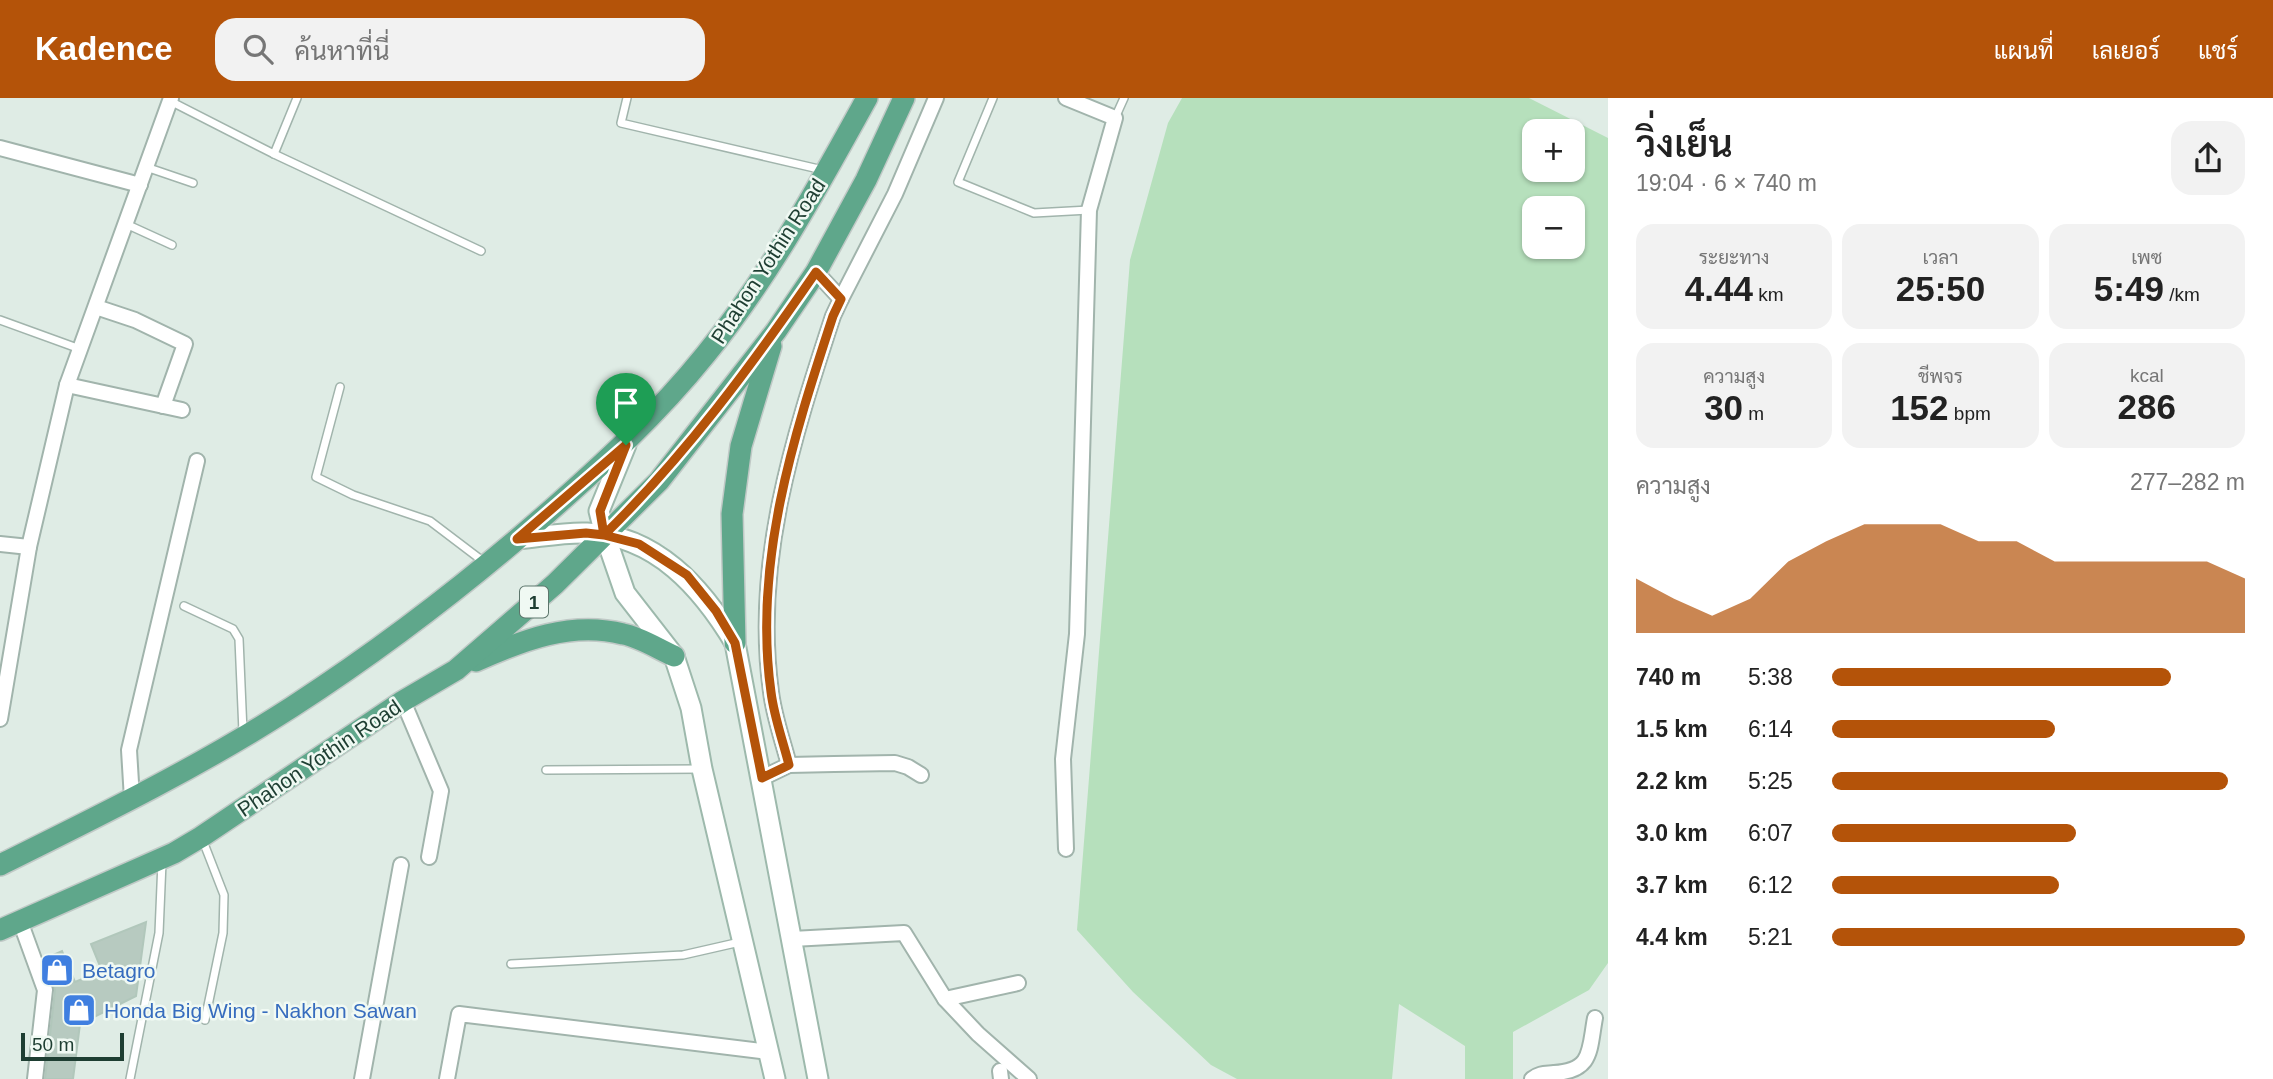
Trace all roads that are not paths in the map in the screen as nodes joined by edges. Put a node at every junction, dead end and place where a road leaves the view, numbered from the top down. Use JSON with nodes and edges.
{"nodes":[{"id":1,"x":297,"y":98,"type":"edge"},
{"id":2,"x":627,"y":98,"type":"edge"},
{"id":3,"x":867,"y":98,"type":"edge"},
{"id":4,"x":904,"y":98,"type":"edge"},
{"id":5,"x":936,"y":98,"type":"edge"},
{"id":6,"x":993,"y":98,"type":"edge"},
{"id":7,"x":1066,"y":98,"type":"edge"},
{"id":8,"x":1124,"y":98,"type":"edge"},
{"id":9,"x":166,"y":99,"type":"edge"},
{"id":10,"x":1115,"y":118,"type":"junction"},
{"id":11,"x":0,"y":148,"type":"edge"},
{"id":12,"x":274,"y":154,"type":"junction"},
{"id":13,"x":146,"y":167,"type":"junction"},
{"id":14,"x":827,"y":170,"type":"junction"},
{"id":15,"x":193,"y":183,"type":"dead end"},
{"id":16,"x":140,"y":185,"type":"junction"},
{"id":17,"x":1089,"y":210,"type":"junction"},
{"id":18,"x":126,"y":224,"type":"junction"},
{"id":19,"x":172,"y":245,"type":"dead end"},
{"id":20,"x":481,"y":251,"type":"dead end"},
{"id":21,"x":816,"y":272,"type":"junction"},
{"id":22,"x":841,"y":299,"type":"junction"},
{"id":23,"x":96,"y":307,"type":"junction"},
{"id":24,"x":0,"y":320,"type":"edge"},
{"id":25,"x":776,"y":331,"type":"junction"},
{"id":26,"x":80,"y":350,"type":"junction"},
{"id":27,"x":67,"y":385,"type":"junction"},
{"id":28,"x":340,"y":387,"type":"dead end"},
{"id":29,"x":163,"y":406,"type":"junction"},
{"id":30,"x":182,"y":410,"type":"dead end"},
{"id":31,"x":626,"y":445,"type":"junction"},
{"id":32,"x":197,"y":461,"type":"dead end"},
{"id":33,"x":604,"y":535,"type":"junction"},
{"id":34,"x":517,"y":539,"type":"junction"},
{"id":35,"x":0,"y":544,"type":"edge"},
{"id":36,"x":29,"y":547,"type":"junction"},
{"id":37,"x":488,"y":564,"type":"junction"},
{"id":38,"x":184,"y":606,"type":"dead end"},
{"id":39,"x":735,"y":643,"type":"junction"},
{"id":40,"x":674,"y":656,"type":"junction"},
{"id":41,"x":456,"y":670,"type":"junction"},
{"id":42,"x":3,"y":685,"type":"edge"},
{"id":43,"x":403,"y":701,"type":"junction"},
{"id":44,"x":0,"y":719,"type":"edge"},
{"id":45,"x":243,"y":736,"type":"junction"},
{"id":46,"x":789,"y":765,"type":"junction"},
{"id":47,"x":702,"y":769,"type":"junction"},
{"id":48,"x":546,"y":770,"type":"dead end"},
{"id":49,"x":921,"y":775,"type":"dead end"},
{"id":50,"x":762,"y":778,"type":"junction"},
{"id":51,"x":132,"y":799,"type":"junction"},
{"id":52,"x":201,"y":837,"type":"junction"},
{"id":53,"x":1066,"y":849,"type":"dead end"},
{"id":54,"x":429,"y":857,"type":"dead end"},
{"id":55,"x":162,"y":858,"type":"junction"},
{"id":56,"x":0,"y":865,"type":"edge"},
{"id":57,"x":401,"y":865,"type":"dead end"},
{"id":58,"x":10,"y":925,"type":"edge"},
{"id":59,"x":792,"y":939,"type":"junction"},
{"id":60,"x":743,"y":941,"type":"junction"},
{"id":61,"x":511,"y":964,"type":"dead end"},
{"id":62,"x":1018,"y":983,"type":"dead end"},
{"id":63,"x":945,"y":999,"type":"junction"},
{"id":64,"x":1595,"y":1018,"type":"dead end"},
{"id":65,"x":205,"y":1020,"type":"dead end"},
{"id":66,"x":769,"y":1052,"type":"junction"},
{"id":67,"x":35,"y":1079,"type":"edge"},
{"id":68,"x":130,"y":1079,"type":"edge"},
{"id":69,"x":362,"y":1079,"type":"edge"},
{"id":70,"x":447,"y":1079,"type":"edge"},
{"id":71,"x":775,"y":1079,"type":"edge"},
{"id":72,"x":818,"y":1079,"type":"edge"},
{"id":73,"x":1029,"y":1079,"type":"edge"},
{"id":74,"x":1532,"y":1079,"type":"edge"}],
"edges":[{"from":1,"to":12,"type":"lane"},
{"from":2,"to":14,"type":"lane"},
{"from":3,"to":14,"type":"main road","name":"Phahon Yothin Road"},
{"from":4,"to":21,"type":"main road","name":"Phahon Yothin Road","number":"1"},
{"from":5,"to":22,"type":"street"},
{"from":6,"to":17,"type":"lane"},
{"from":7,"to":10,"type":"street"},
{"from":8,"to":10,"type":"lane"},
{"from":9,"to":12,"type":"lane"},
{"from":9,"to":13,"type":"street"},
{"from":10,"to":17,"type":"street"},
{"from":11,"to":16,"type":"street"},
{"from":12,"to":20,"type":"lane"},
{"from":13,"to":15,"type":"lane"},
{"from":13,"to":16,"type":"street"},
{"from":14,"to":31,"type":"main road","name":"Phahon Yothin Road"},
{"from":16,"to":18,"type":"street"},
{"from":17,"to":53,"type":"street"},
{"from":18,"to":19,"type":"lane"},
{"from":18,"to":23,"type":"street"},
{"from":21,"to":22,"type":"street"},
{"from":21,"to":25,"type":"main road","name":"Phahon Yothin Road","number":"1"},
{"from":22,"to":46,"type":"street"},
{"from":23,"to":26,"type":"street"},
{"from":23,"to":29,"type":"street"},
{"from":24,"to":26,"type":"lane"},
{"from":25,"to":33,"type":"main road","name":"Phahon Yothin Road","number":"1"},
{"from":25,"to":39,"type":"main road"},
{"from":26,"to":27,"type":"street"},
{"from":27,"to":29,"type":"street"},
{"from":27,"to":36,"type":"street"},
{"from":28,"to":37,"type":"lane"},
{"from":29,"to":30,"type":"street"},
{"from":31,"to":33,"type":"main road","name":"Phahon Yothin Road"},
{"from":31,"to":34,"type":"main road","name":"Phahon Yothin Road"},
{"from":32,"to":51,"type":"street"},
{"from":33,"to":34,"type":"main road"},
{"from":33,"to":39,"type":"main road"},
{"from":33,"to":40,"type":"main road","name":"Phahon Yothin Road"},
{"from":33,"to":41,"type":"main road","name":"Phahon Yothin Road","number":"1"},
{"from":34,"to":37,"type":"main road","name":"Phahon Yothin Road"},
{"from":35,"to":36,"type":"street"},
{"from":36,"to":42,"type":"street"},
{"from":37,"to":45,"type":"main road","name":"Phahon Yothin Road"},
{"from":38,"to":45,"type":"lane"},
{"from":39,"to":50,"type":"main road"},
{"from":40,"to":41,"type":"main road"},
{"from":40,"to":47,"type":"main road","name":"Phahon Yothin Road"},
{"from":41,"to":43,"type":"main road","name":"Phahon Yothin Road","number":"1"},
{"from":42,"to":44,"type":"street"},
{"from":43,"to":52,"type":"main road","name":"Phahon Yothin Road","number":"1"},
{"from":43,"to":54,"type":"street"},
{"from":45,"to":51,"type":"main road","name":"Phahon Yothin Road"},
{"from":46,"to":49,"type":"street"},
{"from":46,"to":50,"type":"street"},
{"from":47,"to":48,"type":"lane"},
{"from":47,"to":60,"type":"main road","name":"Phahon Yothin Road"},
{"from":50,"to":59,"type":"main road"},
{"from":51,"to":56,"type":"main road","name":"Phahon Yothin Road"},
{"from":52,"to":55,"type":"main road","name":"Phahon Yothin Road","number":"1"},
{"from":52,"to":65,"type":"lane"},
{"from":55,"to":58,"type":"main road","name":"Phahon Yothin Road","number":"1"},
{"from":55,"to":68,"type":"lane"},
{"from":57,"to":69,"type":"street"},
{"from":58,"to":67,"type":"street"},
{"from":59,"to":63,"type":"street"},
{"from":59,"to":72,"type":"main road"},
{"from":60,"to":61,"type":"lane"},
{"from":60,"to":66,"type":"main road","name":"Phahon Yothin Road"},
{"from":62,"to":63,"type":"street"},
{"from":63,"to":73,"type":"street"},
{"from":64,"to":74,"type":"street"},
{"from":66,"to":70,"type":"street"},
{"from":66,"to":71,"type":"main road","name":"Phahon Yothin Road"}]}
